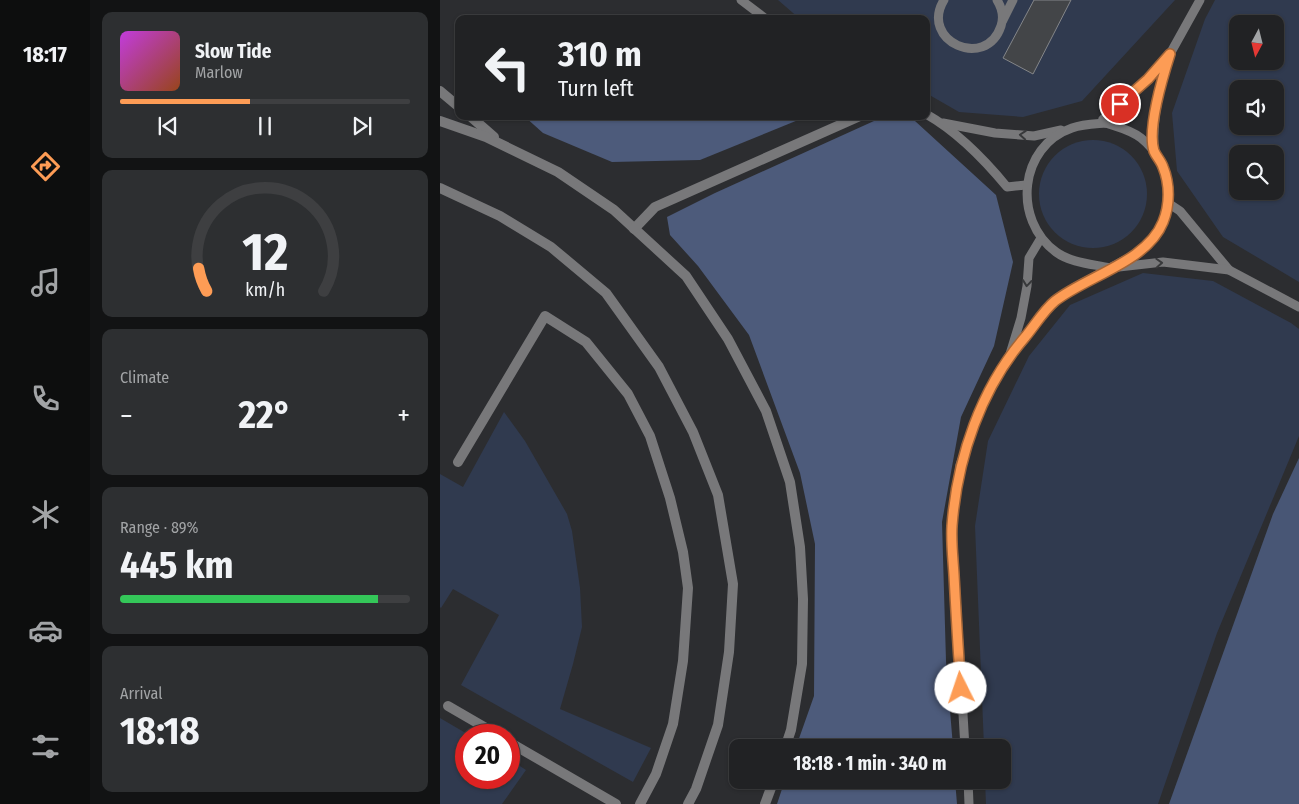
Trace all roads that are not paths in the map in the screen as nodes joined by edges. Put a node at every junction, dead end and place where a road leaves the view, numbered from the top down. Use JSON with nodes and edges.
{"nodes":[{"id":1,"x":741,"y":0,"type":"edge"},
{"id":2,"x":944,"y":0,"type":"edge"},
{"id":3,"x":997,"y":0,"type":"edge"},
{"id":4,"x":1013,"y":0,"type":"edge"},
{"id":5,"x":1200,"y":0,"type":"edge"},
{"id":6,"x":761,"y":15,"type":"edge"},
{"id":7,"x":1002,"y":22,"type":"junction"},
{"id":8,"x":1170,"y":54,"type":"junction"},
{"id":9,"x":440,"y":91,"type":"edge"},
{"id":10,"x":455,"y":104,"type":"edge"},
{"id":11,"x":930,"y":116,"type":"edge"},
{"id":12,"x":475,"y":120,"type":"edge"},
{"id":13,"x":851,"y":120,"type":"edge"},
{"id":14,"x":440,"y":121,"type":"edge"},
{"id":15,"x":943,"y":123,"type":"junction"},
{"id":16,"x":1106,"y":123,"type":"junction"},
{"id":17,"x":1071,"y":128,"type":"junction"},
{"id":18,"x":504,"y":146,"type":"junction"},
{"id":19,"x":1154,"y":150,"type":"junction"},
{"id":20,"x":1026,"y":185,"type":"junction"},
{"id":21,"x":440,"y":188,"type":"edge"},
{"id":22,"x":1168,"y":203,"type":"junction"},
{"id":23,"x":634,"y":229,"type":"junction"},
{"id":24,"x":1041,"y":238,"type":"junction"},
{"id":25,"x":1110,"y":268,"type":"junction"},
{"id":26,"x":1229,"y":270,"type":"junction"},
{"id":27,"x":1299,"y":308,"type":"edge"},
{"id":28,"x":1010,"y":354,"type":"junction"},
{"id":29,"x":458,"y":462,"type":"dead end"},
{"id":30,"x":448,"y":706,"type":"dead end"},
{"id":31,"x":479,"y":724,"type":"edge"},
{"id":32,"x":788,"y":739,"type":"edge"},
{"id":33,"x":964,"y":739,"type":"edge"},
{"id":34,"x":520,"y":748,"type":"edge"},
{"id":35,"x":771,"y":789,"type":"edge"},
{"id":36,"x":968,"y":789,"type":"edge"},
{"id":37,"x":616,"y":804,"type":"edge"},
{"id":38,"x":640,"y":804,"type":"edge"},
{"id":39,"x":688,"y":804,"type":"edge"},
{"id":40,"x":765,"y":804,"type":"edge"},
{"id":41,"x":969,"y":804,"type":"edge"}],
"edges":[{"from":1,"to":6,"type":"lane"},
{"from":2,"to":7,"type":"lane"},
{"from":3,"to":7,"type":"lane"},
{"from":4,"to":7,"type":"lane"},
{"from":5,"to":8,"type":"lane"},
{"from":8,"to":16,"type":"lane"},
{"from":8,"to":19,"type":"lane"},
{"from":9,"to":10,"type":"street"},
{"from":11,"to":15,"type":"lane"},
{"from":12,"to":18,"type":"street"},
{"from":13,"to":23,"type":"street"},
{"from":14,"to":18,"type":"street"},
{"from":17,"to":15,"type":"lane","one_way":true},
{"from":15,"to":20,"type":"lane"},
{"from":16,"to":17,"type":"lane"},
{"from":16,"to":19,"type":"lane"},
{"from":17,"to":20,"type":"lane"},
{"from":18,"to":23,"type":"street"},
{"from":19,"to":22,"type":"lane"},
{"from":20,"to":24,"type":"lane"},
{"from":21,"to":39,"type":"street"},
{"from":22,"to":25,"type":"lane"},
{"from":22,"to":26,"type":"lane"},
{"from":23,"to":32,"type":"street"},
{"from":24,"to":25,"type":"lane"},
{"from":24,"to":28,"type":"lane","one_way":true},
{"from":25,"to":26,"type":"lane","one_way":true},
{"from":25,"to":28,"type":"lane"},
{"from":26,"to":27,"type":"lane"},
{"from":28,"to":33,"type":"lane"},
{"from":29,"to":38,"type":"street"},
{"from":30,"to":31,"type":"street"},
{"from":34,"to":37,"type":"street"},
{"from":35,"to":40,"type":"street"},
{"from":36,"to":41,"type":"lane"}]}
